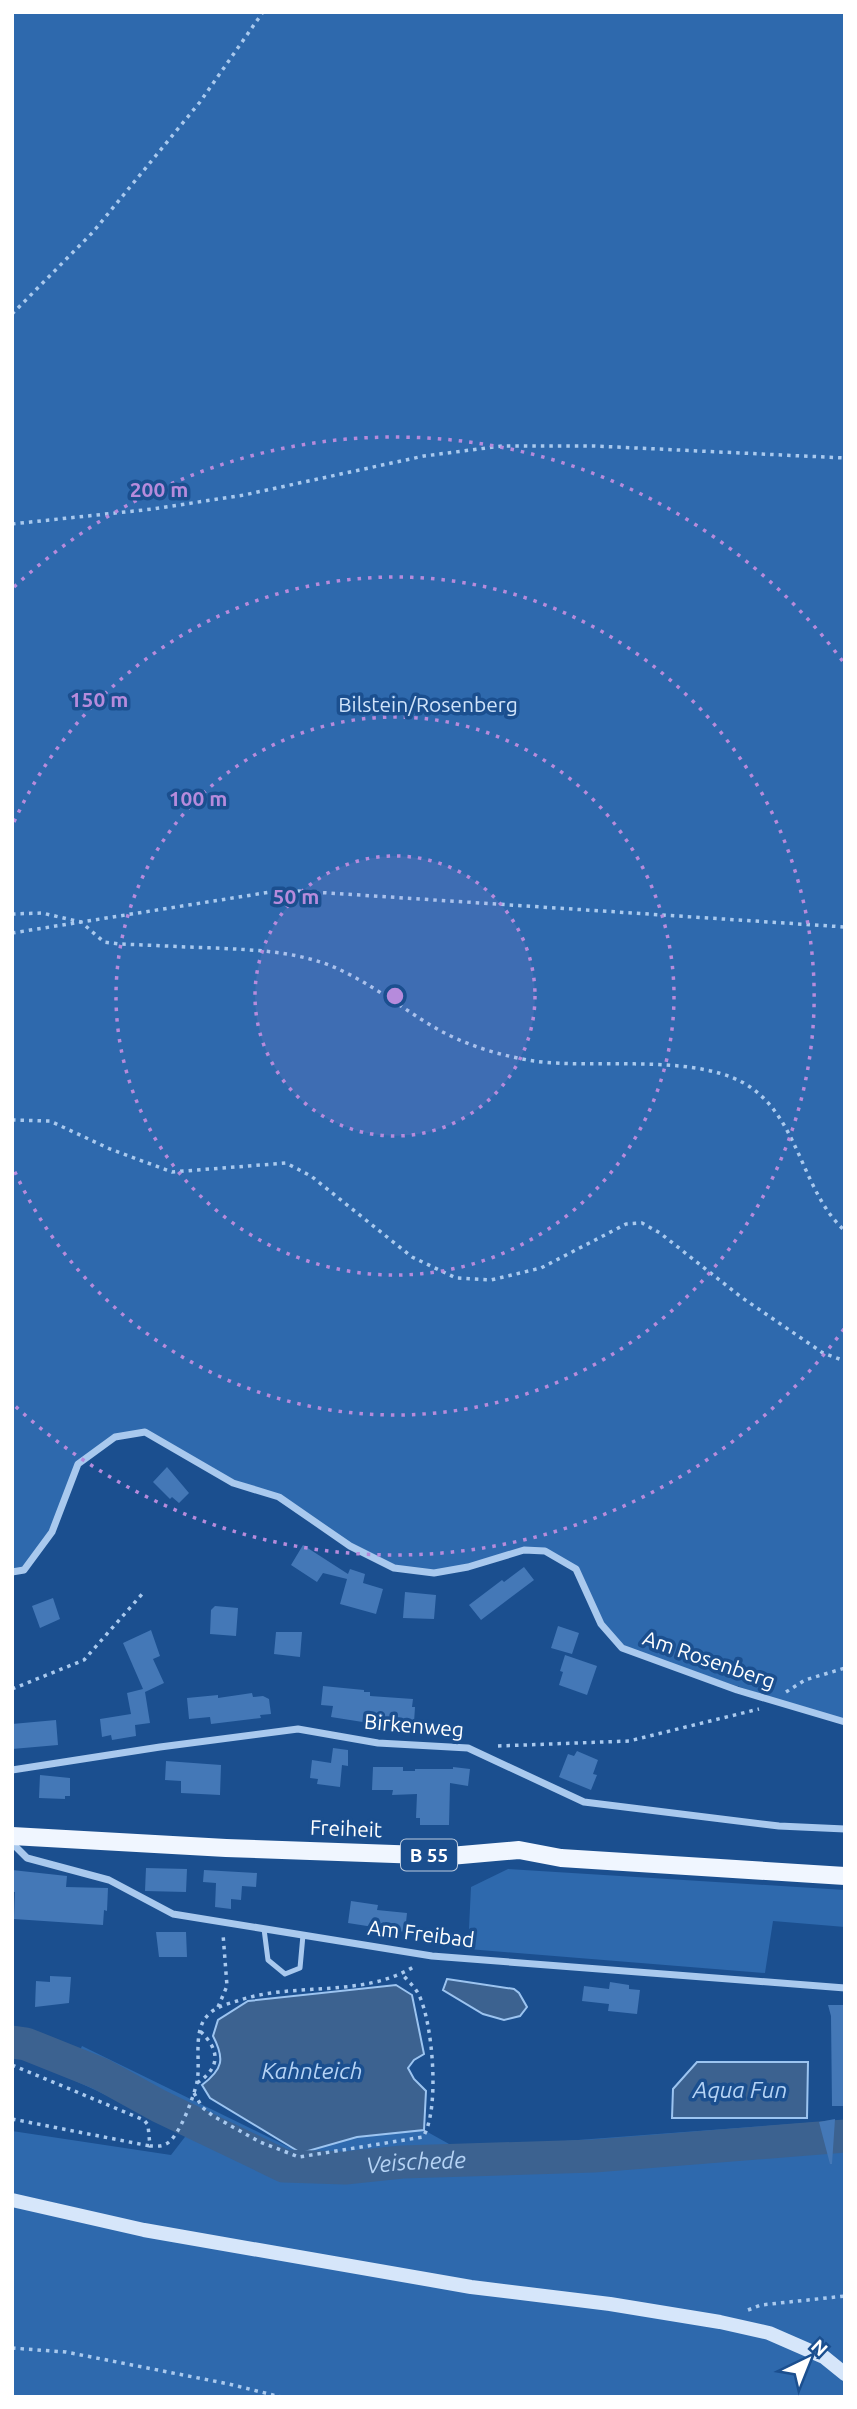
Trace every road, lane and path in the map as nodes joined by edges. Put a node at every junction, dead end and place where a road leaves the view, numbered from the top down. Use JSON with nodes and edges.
{"nodes":[{"id":1,"x":263,"y":12,"type":"edge"},
{"id":2,"x":12,"y":314,"type":"edge"},
{"id":3,"x":845,"y":458,"type":"edge"},
{"id":4,"x":12,"y":524,"type":"edge"},
{"id":5,"x":12,"y":914,"type":"edge"},
{"id":6,"x":81,"y":922,"type":"junction"},
{"id":7,"x":845,"y":927,"type":"edge"},
{"id":8,"x":12,"y":933,"type":"edge"},
{"id":9,"x":12,"y":1120,"type":"edge"},
{"id":10,"x":845,"y":1231,"type":"edge"},
{"id":11,"x":845,"y":1360,"type":"edge"},
{"id":12,"x":12,"y":1572,"type":"edge"},
{"id":13,"x":142,"y":1593,"type":"dead end"},
{"id":14,"x":845,"y":1668,"type":"edge"},
{"id":15,"x":12,"y":1689,"type":"edge"},
{"id":16,"x":772,"y":1701,"type":"junction"},
{"id":17,"x":845,"y":1722,"type":"edge"},
{"id":18,"x":468,"y":1748,"type":"junction"},
{"id":19,"x":12,"y":1770,"type":"edge"},
{"id":20,"x":845,"y":1829,"type":"edge"},
{"id":21,"x":12,"y":1836,"type":"edge"},
{"id":22,"x":12,"y":1843,"type":"edge"},
{"id":23,"x":845,"y":1876,"type":"edge"},
{"id":24,"x":223,"y":1922,"type":"junction"},
{"id":25,"x":264,"y":1929,"type":"junction"},
{"id":26,"x":303,"y":1935,"type":"junction"},
{"id":27,"x":432,"y":1956,"type":"junction"},
{"id":28,"x":402,"y":1974,"type":"junction"},
{"id":29,"x":845,"y":1988,"type":"edge"},
{"id":30,"x":219,"y":2007,"type":"junction"},
{"id":31,"x":200,"y":2031,"type":"junction"},
{"id":32,"x":12,"y":2065,"type":"edge"},
{"id":33,"x":197,"y":2083,"type":"junction"},
{"id":34,"x":194,"y":2092,"type":"junction"},
{"id":35,"x":12,"y":2119,"type":"edge"},
{"id":36,"x":150,"y":2146,"type":"junction"},
{"id":37,"x":12,"y":2200,"type":"edge"},
{"id":38,"x":845,"y":2296,"type":"edge"},
{"id":39,"x":720,"y":2322,"type":"junction"},
{"id":40,"x":12,"y":2348,"type":"edge"},
{"id":41,"x":845,"y":2374,"type":"edge"},
{"id":42,"x":281,"y":2397,"type":"edge"}],
"edges":[{"from":1,"to":2,"type":"path"},
{"from":3,"to":4,"type":"path"},
{"from":5,"to":6,"type":"path"},
{"from":6,"to":7,"type":"path"},
{"from":6,"to":8,"type":"path"},
{"from":6,"to":10,"type":"path"},
{"from":9,"to":11,"type":"path"},
{"from":12,"to":16,"type":"street","name":"Am Rosenberg"},
{"from":13,"to":15,"type":"path"},
{"from":14,"to":16,"type":"path"},
{"from":16,"to":17,"type":"street","name":"Am Rosenberg"},
{"from":16,"to":18,"type":"path"},
{"from":18,"to":19,"type":"street","name":"Birkenweg"},
{"from":18,"to":20,"type":"street","name":"Birkenweg"},
{"from":21,"to":23,"type":"main road","name":"Freiheit","number":"B 55"},
{"from":22,"to":24,"type":"street","name":"Am Freibad"},
{"from":24,"to":25,"type":"street","name":"Am Freibad"},
{"from":24,"to":30,"type":"path"},
{"from":25,"to":26,"type":"street","name":"Am Freibad"},
{"from":25,"to":26,"type":"lane"},
{"from":26,"to":27,"type":"street","name":"Am Freibad"},
{"from":27,"to":28,"type":"path"},
{"from":27,"to":29,"type":"street","name":"Am Freibad"},
{"from":28,"to":30,"type":"path"},
{"from":28,"to":34,"type":"path"},
{"from":30,"to":31,"type":"path"},
{"from":31,"to":33,"type":"path"},
{"from":31,"to":33,"type":"path"},
{"from":32,"to":36,"type":"path"},
{"from":33,"to":34,"type":"path"},
{"from":34,"to":36,"type":"path"},
{"from":35,"to":36,"type":"path"},
{"from":37,"to":39,"type":"main road"},
{"from":38,"to":39,"type":"path"},
{"from":39,"to":41,"type":"main road"},
{"from":40,"to":42,"type":"path"}]}
